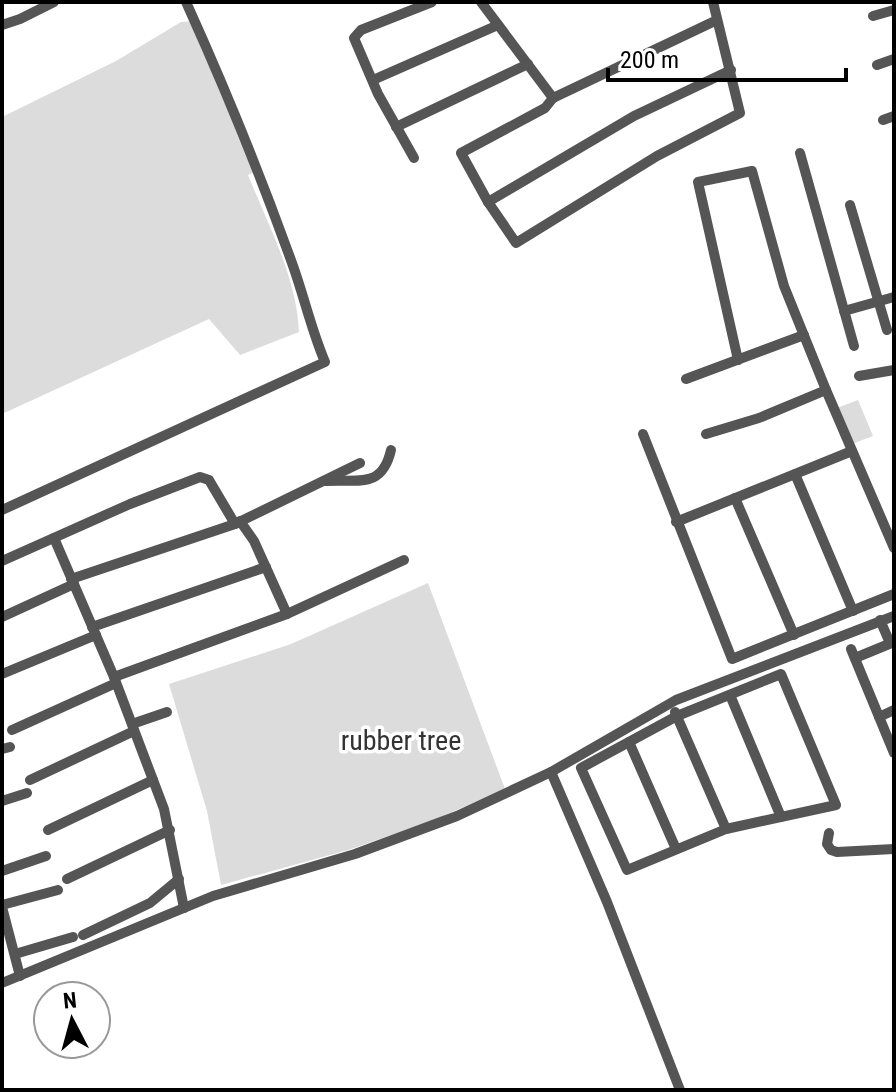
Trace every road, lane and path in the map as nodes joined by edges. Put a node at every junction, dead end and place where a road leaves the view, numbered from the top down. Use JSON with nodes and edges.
{"nodes":[{"id":1,"x":54,"y":2,"type":"edge"},
{"id":2,"x":186,"y":2,"type":"edge"},
{"id":3,"x":432,"y":2,"type":"edge"},
{"id":4,"x":481,"y":2,"type":"edge"},
{"id":5,"x":713,"y":2,"type":"edge"},
{"id":6,"x":894,"y":10,"type":"edge"},
{"id":7,"x":873,"y":16,"type":"dead end"},
{"id":8,"x":717,"y":20,"type":"junction"},
{"id":9,"x":2,"y":25,"type":"edge"},
{"id":10,"x":498,"y":25,"type":"junction"},
{"id":11,"x":894,"y":59,"type":"edge"},
{"id":12,"x":528,"y":64,"type":"junction"},
{"id":13,"x":877,"y":65,"type":"dead end"},
{"id":14,"x":731,"y":70,"type":"junction"},
{"id":15,"x":373,"y":80,"type":"junction"},
{"id":16,"x":553,"y":98,"type":"junction"},
{"id":17,"x":396,"y":127,"type":"junction"},
{"id":18,"x":800,"y":153,"type":"dead end"},
{"id":19,"x":414,"y":158,"type":"dead end"},
{"id":20,"x":488,"y":202,"type":"junction"},
{"id":21,"x":850,"y":205,"type":"dead end"},
{"id":22,"x":894,"y":297,"type":"edge"},
{"id":23,"x":879,"y":301,"type":"junction"},
{"id":24,"x":844,"y":311,"type":"junction"},
{"id":25,"x":887,"y":330,"type":"dead end"},
{"id":26,"x":804,"y":335,"type":"junction"},
{"id":27,"x":854,"y":346,"type":"dead end"},
{"id":28,"x":738,"y":360,"type":"junction"},
{"id":29,"x":894,"y":370,"type":"edge"},
{"id":30,"x":859,"y":376,"type":"dead end"},
{"id":31,"x":686,"y":379,"type":"dead end"},
{"id":32,"x":826,"y":390,"type":"junction"},
{"id":33,"x":643,"y":434,"type":"dead end"},
{"id":34,"x":706,"y":434,"type":"dead end"},
{"id":35,"x":391,"y":450,"type":"dead end"},
{"id":36,"x":852,"y":451,"type":"junction"},
{"id":37,"x":360,"y":463,"type":"dead end"},
{"id":38,"x":795,"y":474,"type":"junction"},
{"id":39,"x":320,"y":482,"type":"junction"},
{"id":40,"x":735,"y":498,"type":"junction"},
{"id":41,"x":2,"y":510,"type":"edge"},
{"id":42,"x":238,"y":522,"type":"junction"},
{"id":43,"x":676,"y":522,"type":"junction"},
{"id":44,"x":54,"y":538,"type":"junction"},
{"id":45,"x":894,"y":548,"type":"edge"},
{"id":46,"x":404,"y":560,"type":"dead end"},
{"id":47,"x":2,"y":561,"type":"edge"},
{"id":48,"x":266,"y":567,"type":"junction"},
{"id":49,"x":73,"y":582,"type":"junction"},
{"id":50,"x":894,"y":594,"type":"edge"},
{"id":51,"x":853,"y":611,"type":"junction"},
{"id":52,"x":287,"y":614,"type":"junction"},
{"id":53,"x":894,"y":616,"type":"edge"},
{"id":54,"x":2,"y":617,"type":"edge"},
{"id":55,"x":880,"y":620,"type":"junction"},
{"id":56,"x":94,"y":631,"type":"junction"},
{"id":57,"x":794,"y":635,"type":"junction"},
{"id":58,"x":892,"y":642,"type":"edge"},
{"id":59,"x":2,"y":674,"type":"edge"},
{"id":60,"x":115,"y":680,"type":"junction"},
{"id":61,"x":730,"y":695,"type":"junction"},
{"id":62,"x":671,"y":703,"type":"junction"},
{"id":63,"x":894,"y":710,"type":"edge"},
{"id":64,"x":167,"y":712,"type":"dead end"},
{"id":65,"x":677,"y":716,"type":"junction"},
{"id":66,"x":879,"y":717,"type":"junction"},
{"id":67,"x":133,"y":728,"type":"junction"},
{"id":68,"x":12,"y":730,"type":"dead end"},
{"id":69,"x":629,"y":742,"type":"junction"},
{"id":70,"x":894,"y":753,"type":"edge"},
{"id":71,"x":551,"y":772,"type":"junction"},
{"id":72,"x":30,"y":780,"type":"dead end"},
{"id":73,"x":153,"y":780,"type":"junction"},
{"id":74,"x":27,"y":793,"type":"dead end"},
{"id":75,"x":2,"y":801,"type":"edge"},
{"id":76,"x":781,"y":817,"type":"junction"},
{"id":77,"x":726,"y":829,"type":"junction"},
{"id":78,"x":48,"y":830,"type":"dead end"},
{"id":79,"x":170,"y":830,"type":"junction"},
{"id":80,"x":829,"y":833,"type":"dead end"},
{"id":81,"x":676,"y":849,"type":"junction"},
{"id":82,"x":894,"y":849,"type":"edge"},
{"id":83,"x":46,"y":856,"type":"dead end"},
{"id":84,"x":2,"y":871,"type":"edge"},
{"id":85,"x":67,"y":879,"type":"dead end"},
{"id":86,"x":179,"y":879,"type":"junction"},
{"id":87,"x":58,"y":890,"type":"dead end"},
{"id":88,"x":2,"y":906,"type":"edge"},
{"id":89,"x":184,"y":908,"type":"junction"},
{"id":90,"x":15,"y":954,"type":"junction"},
{"id":91,"x":20,"y":976,"type":"junction"},
{"id":92,"x":2,"y":983,"type":"edge"},
{"id":93,"x":680,"y":1090,"type":"edge"}],
"edges":[{"from":1,"to":9,"type":"street"},
{"from":2,"to":41,"type":"street"},
{"from":3,"to":15,"type":"street"},
{"from":4,"to":10,"type":"street"},
{"from":5,"to":8,"type":"street"},
{"from":6,"to":7,"type":"street"},
{"from":8,"to":14,"type":"street"},
{"from":8,"to":16,"type":"street"},
{"from":10,"to":12,"type":"street"},
{"from":10,"to":15,"type":"street"},
{"from":11,"to":13,"type":"street"},
{"from":12,"to":16,"type":"street"},
{"from":12,"to":17,"type":"street"},
{"from":14,"to":20,"type":"street"},
{"from":14,"to":20,"type":"street"},
{"from":15,"to":17,"type":"street"},
{"from":16,"to":20,"type":"street"},
{"from":17,"to":19,"type":"street"},
{"from":18,"to":24,"type":"street"},
{"from":21,"to":23,"type":"street"},
{"from":22,"to":23,"type":"street"},
{"from":23,"to":24,"type":"street"},
{"from":23,"to":25,"type":"street"},
{"from":24,"to":27,"type":"street"},
{"from":26,"to":28,"type":"street"},
{"from":26,"to":28,"type":"street"},
{"from":26,"to":32,"type":"street"},
{"from":28,"to":31,"type":"street"},
{"from":29,"to":30,"type":"street"},
{"from":32,"to":34,"type":"street"},
{"from":32,"to":36,"type":"street"},
{"from":33,"to":43,"type":"street"},
{"from":35,"to":39,"type":"street"},
{"from":36,"to":38,"type":"street"},
{"from":36,"to":45,"type":"street"},
{"from":37,"to":39,"type":"street"},
{"from":38,"to":40,"type":"street"},
{"from":38,"to":51,"type":"street"},
{"from":39,"to":42,"type":"street"},
{"from":40,"to":43,"type":"street"},
{"from":40,"to":57,"type":"street"},
{"from":42,"to":44,"type":"street"},
{"from":42,"to":48,"type":"street"},
{"from":42,"to":49,"type":"street"},
{"from":43,"to":57,"type":"street"},
{"from":44,"to":47,"type":"street"},
{"from":44,"to":49,"type":"street"},
{"from":46,"to":52,"type":"street"},
{"from":48,"to":52,"type":"street"},
{"from":48,"to":56,"type":"street"},
{"from":49,"to":54,"type":"street"},
{"from":49,"to":56,"type":"street"},
{"from":50,"to":51,"type":"street"},
{"from":51,"to":57,"type":"street"},
{"from":52,"to":60,"type":"street"},
{"from":53,"to":55,"type":"street"},
{"from":55,"to":58,"type":"street"},
{"from":55,"to":62,"type":"street"},
{"from":56,"to":59,"type":"street"},
{"from":56,"to":60,"type":"street"},
{"from":58,"to":66,"type":"street"},
{"from":60,"to":67,"type":"street"},
{"from":60,"to":68,"type":"street"},
{"from":61,"to":65,"type":"street"},
{"from":61,"to":76,"type":"street"},
{"from":61,"to":76,"type":"street"},
{"from":62,"to":65,"type":"street"},
{"from":62,"to":71,"type":"street"},
{"from":63,"to":66,"type":"street"},
{"from":64,"to":67,"type":"street"},
{"from":65,"to":69,"type":"street"},
{"from":65,"to":77,"type":"street"},
{"from":66,"to":70,"type":"street"},
{"from":67,"to":72,"type":"street"},
{"from":67,"to":73,"type":"street"},
{"from":69,"to":81,"type":"street"},
{"from":69,"to":81,"type":"street"},
{"from":71,"to":89,"type":"street"},
{"from":71,"to":93,"type":"street"},
{"from":73,"to":78,"type":"street"},
{"from":73,"to":79,"type":"street"},
{"from":74,"to":75,"type":"street"},
{"from":76,"to":77,"type":"street"},
{"from":77,"to":81,"type":"street"},
{"from":79,"to":85,"type":"street"},
{"from":79,"to":86,"type":"street"},
{"from":80,"to":82,"type":"street"},
{"from":83,"to":84,"type":"street"},
{"from":86,"to":89,"type":"street"},
{"from":86,"to":90,"type":"street"},
{"from":87,"to":88,"type":"street"},
{"from":88,"to":90,"type":"street"},
{"from":89,"to":91,"type":"street"},
{"from":90,"to":91,"type":"street"},
{"from":91,"to":92,"type":"street"}]}
